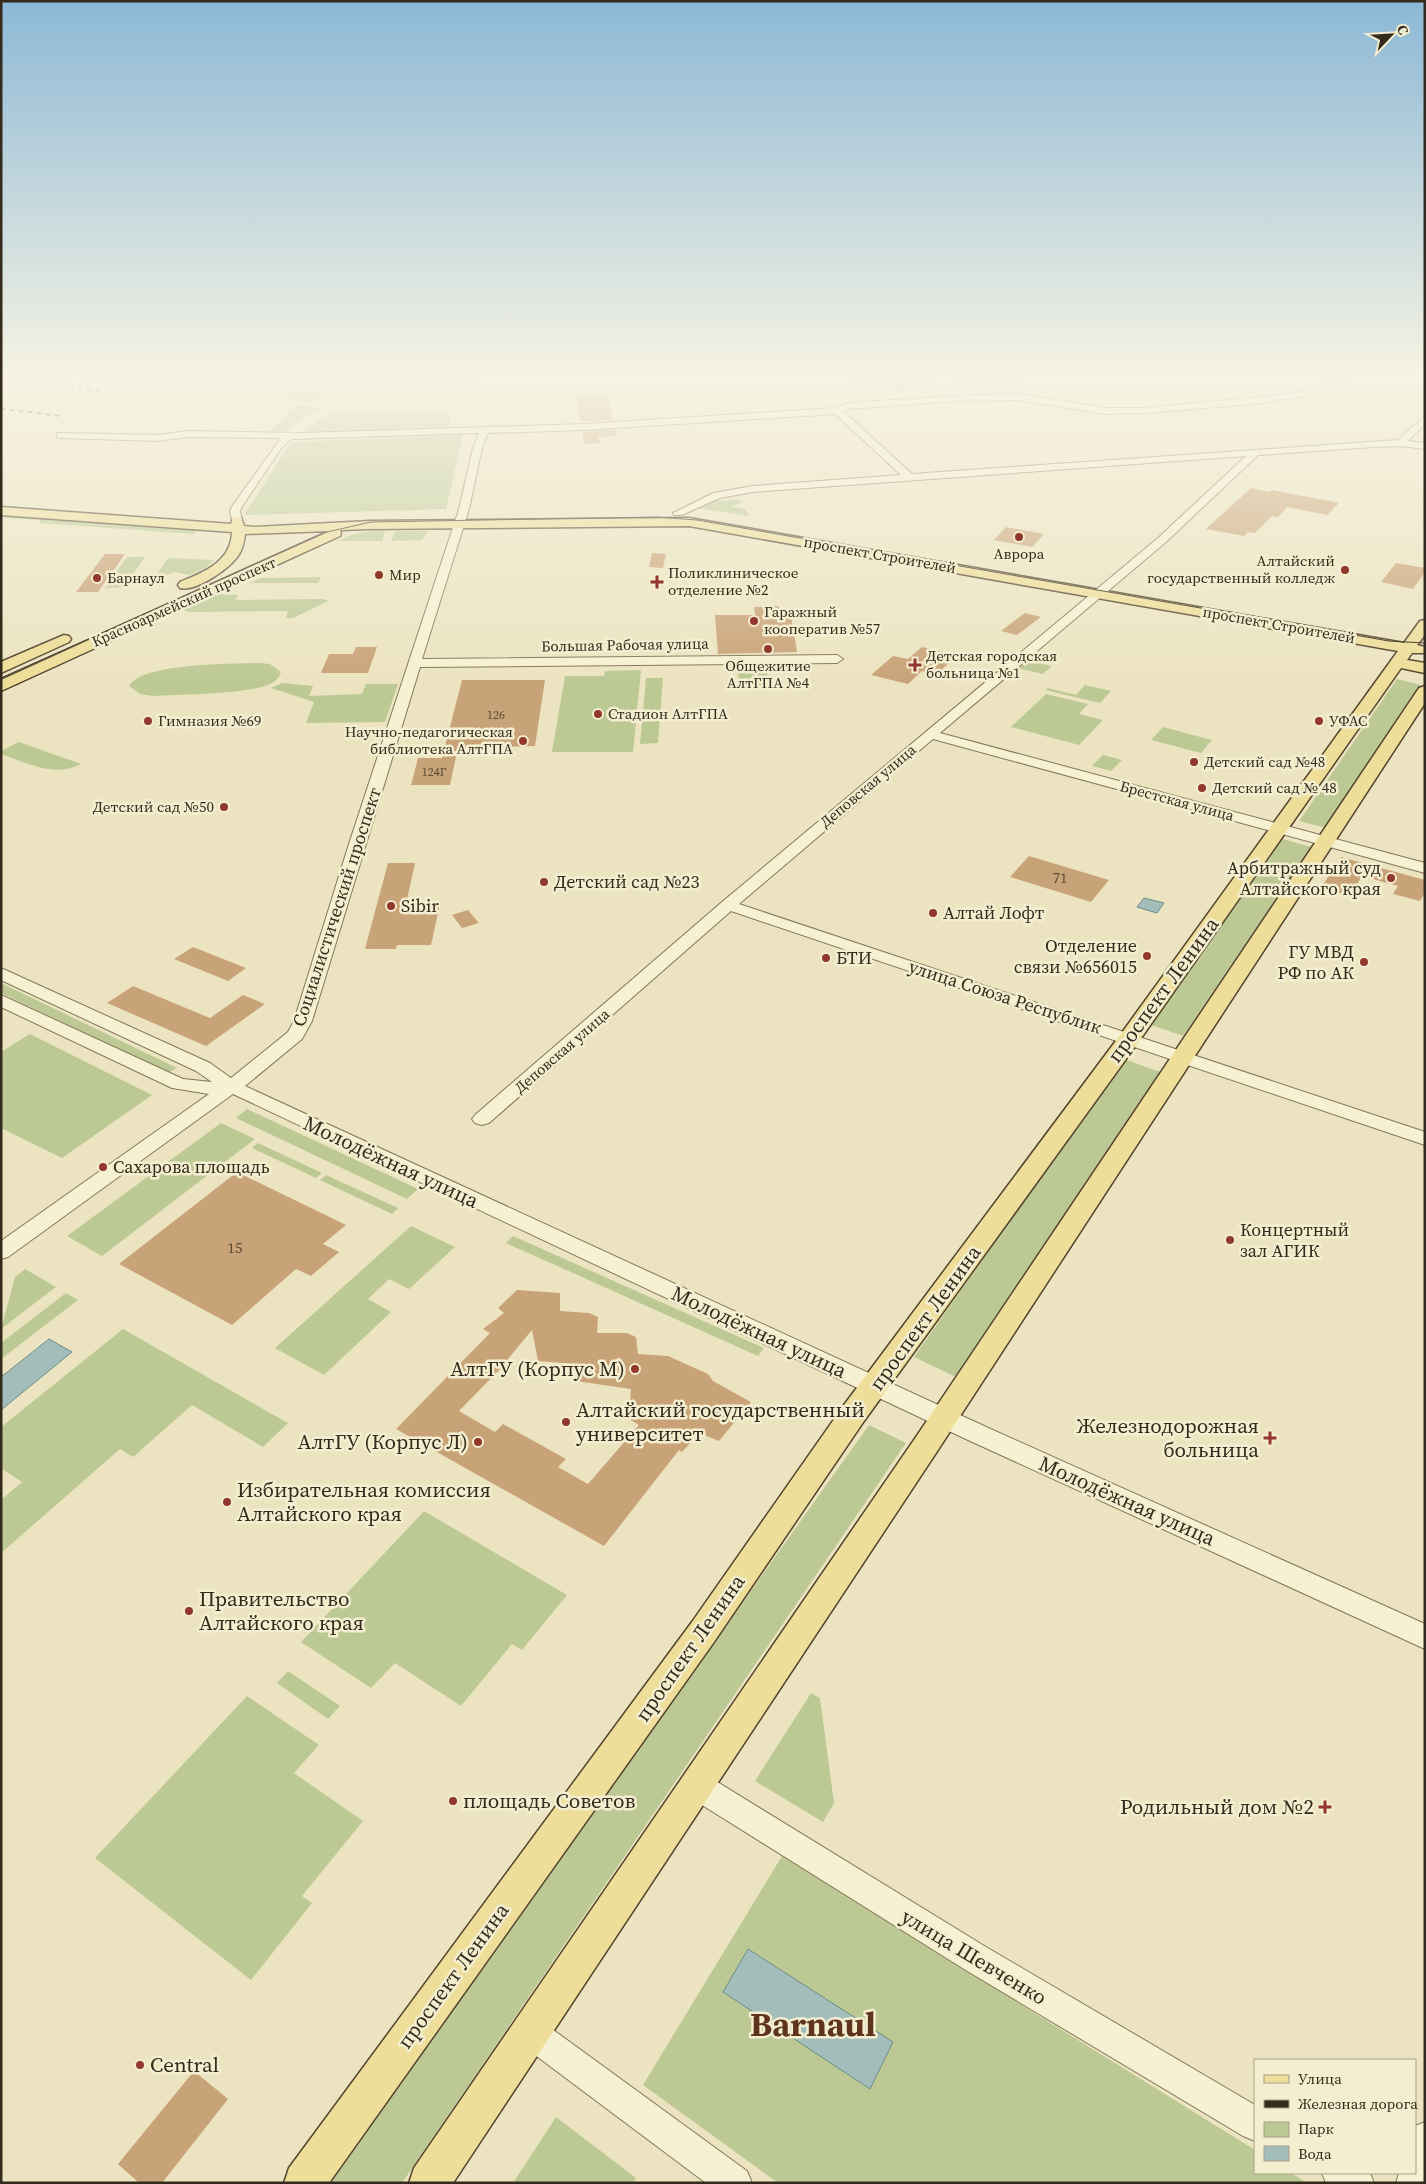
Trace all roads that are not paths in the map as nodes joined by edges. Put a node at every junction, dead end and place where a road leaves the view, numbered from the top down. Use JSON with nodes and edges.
{"nodes":[{"id":1,"x":257,"y":478,"type":"edge"},
{"id":2,"x":472,"y":478,"type":"edge"},
{"id":3,"x":910,"y":478,"type":"edge"},
{"id":4,"x":1228,"y":478,"type":"edge"},
{"id":5,"x":1,"y":506,"type":"edge"},
{"id":6,"x":1,"y":511,"type":"edge"},
{"id":7,"x":678,"y":513,"type":"junction"},
{"id":8,"x":324,"y":518,"type":"junction"},
{"id":9,"x":460,"y":520,"type":"junction"},
{"id":10,"x":238,"y":525,"type":"junction"},
{"id":11,"x":370,"y":525,"type":"junction"},
{"id":12,"x":339,"y":528,"type":"junction"},
{"id":13,"x":326,"y":537,"type":"junction"},
{"id":14,"x":838,"y":543,"type":"junction"},
{"id":15,"x":301,"y":549,"type":"junction"},
{"id":16,"x":193,"y":582,"type":"junction"},
{"id":17,"x":1102,"y":589,"type":"junction"},
{"id":18,"x":176,"y":590,"type":"dead end"},
{"id":19,"x":77,"y":634,"type":"dead end"},
{"id":20,"x":1415,"y":644,"type":"edge"},
{"id":21,"x":837,"y":658,"type":"dead end"},
{"id":22,"x":414,"y":663,"type":"junction"},
{"id":23,"x":1,"y":668,"type":"edge"},
{"id":24,"x":1425,"y":668,"type":"edge"},
{"id":25,"x":1,"y":686,"type":"edge"},
{"id":26,"x":1425,"y":691,"type":"edge"},
{"id":27,"x":930,"y":734,"type":"junction"},
{"id":28,"x":1279,"y":829,"type":"junction"},
{"id":29,"x":1325,"y":841,"type":"junction"},
{"id":30,"x":1425,"y":868,"type":"edge"},
{"id":31,"x":728,"y":905,"type":"junction"},
{"id":32,"x":1,"y":973,"type":"edge"},
{"id":33,"x":1,"y":1000,"type":"edge"},
{"id":34,"x":1129,"y":1039,"type":"junction"},
{"id":35,"x":1182,"y":1057,"type":"junction"},
{"id":36,"x":230,"y":1086,"type":"junction"},
{"id":37,"x":482,"y":1119,"type":"dead end"},
{"id":38,"x":1425,"y":1139,"type":"edge"},
{"id":39,"x":1,"y":1252,"type":"edge"},
{"id":40,"x":875,"y":1386,"type":"junction"},
{"id":41,"x":943,"y":1418,"type":"junction"},
{"id":42,"x":1425,"y":1637,"type":"edge"},
{"id":43,"x":696,"y":1785,"type":"junction"},
{"id":44,"x":530,"y":2032,"type":"junction"},
{"id":45,"x":1254,"y":2123,"type":"edge"},
{"id":46,"x":1425,"y":2139,"type":"edge"},
{"id":47,"x":1416,"y":2172,"type":"edge"},
{"id":48,"x":1341,"y":2174,"type":"edge"},
{"id":49,"x":304,"y":2183,"type":"edge"},
{"id":50,"x":429,"y":2183,"type":"edge"},
{"id":51,"x":734,"y":2183,"type":"edge"},
{"id":52,"x":1357,"y":2183,"type":"edge"}],
"edges":[{"from":1,"to":10,"type":"street"},
{"from":2,"to":9,"type":"street","name":"Социалистический проспект"},
{"from":3,"to":7,"type":"street"},
{"from":4,"to":17,"type":"street","name":"Деповская улица"},
{"from":5,"to":10,"type":"main road","name":"проспект Строителей"},
{"from":6,"to":10,"type":"main road","name":"проспект Строителей"},
{"from":7,"to":9,"type":"main road","name":"проспект Строителей"},
{"from":7,"to":14,"type":"main road","name":"проспект Строителей"},
{"from":8,"to":9,"type":"main road","name":"проспект Строителей"},
{"from":8,"to":10,"type":"main road","name":"проспект Строителей"},
{"from":8,"to":12,"type":"main road"},
{"from":9,"to":11,"type":"main road","name":"проспект Строителей"},
{"from":9,"to":14,"type":"main road","name":"проспект Строителей"},
{"from":9,"to":22,"type":"street","name":"Социалистический проспект"},
{"from":10,"to":12,"type":"main road","name":"проспект Строителей"},
{"from":10,"to":16,"type":"main road","name":"Красноармейский проспект"},
{"from":11,"to":12,"type":"main road","name":"проспект Строителей"},
{"from":11,"to":13,"type":"main road","name":"Красноармейский проспект"},
{"from":12,"to":13,"type":"main road"},
{"from":13,"to":15,"type":"main road","name":"Красноармейский проспект"},
{"from":14,"to":17,"type":"main road","name":"проспект Строителей"},
{"from":15,"to":16,"type":"main road"},
{"from":15,"to":25,"type":"main road","name":"Красноармейский проспект"},
{"from":16,"to":18,"type":"main road","name":"Красноармейский проспект"},
{"from":17,"to":20,"type":"main road","name":"проспект Строителей"},
{"from":17,"to":27,"type":"street","name":"Деповская улица"},
{"from":19,"to":23,"type":"main road","name":"Красноармейский проспект"},
{"from":20,"to":24,"type":"main road","name":"проспект Строителей"},
{"from":20,"to":28,"type":"main road","name":"проспект Ленина"},
{"from":21,"to":22,"type":"street","name":"Большая Рабочая улица"},
{"from":22,"to":36,"type":"street","name":"Социалистический проспект"},
{"from":26,"to":29,"type":"main road"},
{"from":27,"to":28,"type":"street","name":"Брестская улица"},
{"from":27,"to":31,"type":"street","name":"Деповская улица"},
{"from":28,"to":29,"type":"street","name":"Брестская улица"},
{"from":28,"to":34,"type":"main road","name":"проспект Ленина"},
{"from":29,"to":30,"type":"street","name":"Брестская улица"},
{"from":29,"to":35,"type":"main road"},
{"from":31,"to":34,"type":"street","name":"улица Союза Республик"},
{"from":31,"to":37,"type":"street","name":"Деповская улица"},
{"from":32,"to":36,"type":"street","name":"Молодёжная улица"},
{"from":33,"to":36,"type":"street","name":"Молодёжная улица"},
{"from":34,"to":35,"type":"street","name":"улица Союза Республик"},
{"from":34,"to":40,"type":"main road","name":"проспект Ленина"},
{"from":35,"to":38,"type":"street","name":"улица Союза Республик"},
{"from":35,"to":41,"type":"main road"},
{"from":36,"to":39,"type":"street","name":"Социалистический проспект"},
{"from":36,"to":40,"type":"street","name":"Молодёжная улица"},
{"from":40,"to":41,"type":"street","name":"Молодёжная улица"},
{"from":40,"to":49,"type":"main road","name":"проспект Ленина"},
{"from":41,"to":42,"type":"street","name":"Молодёжная улица"},
{"from":41,"to":43,"type":"main road"},
{"from":43,"to":44,"type":"main road"},
{"from":43,"to":45,"type":"street","name":"улица Шевченко"},
{"from":44,"to":50,"type":"main road"},
{"from":44,"to":51,"type":"street"},
{"from":46,"to":47,"type":"street"},
{"from":48,"to":52,"type":"street"}]}
